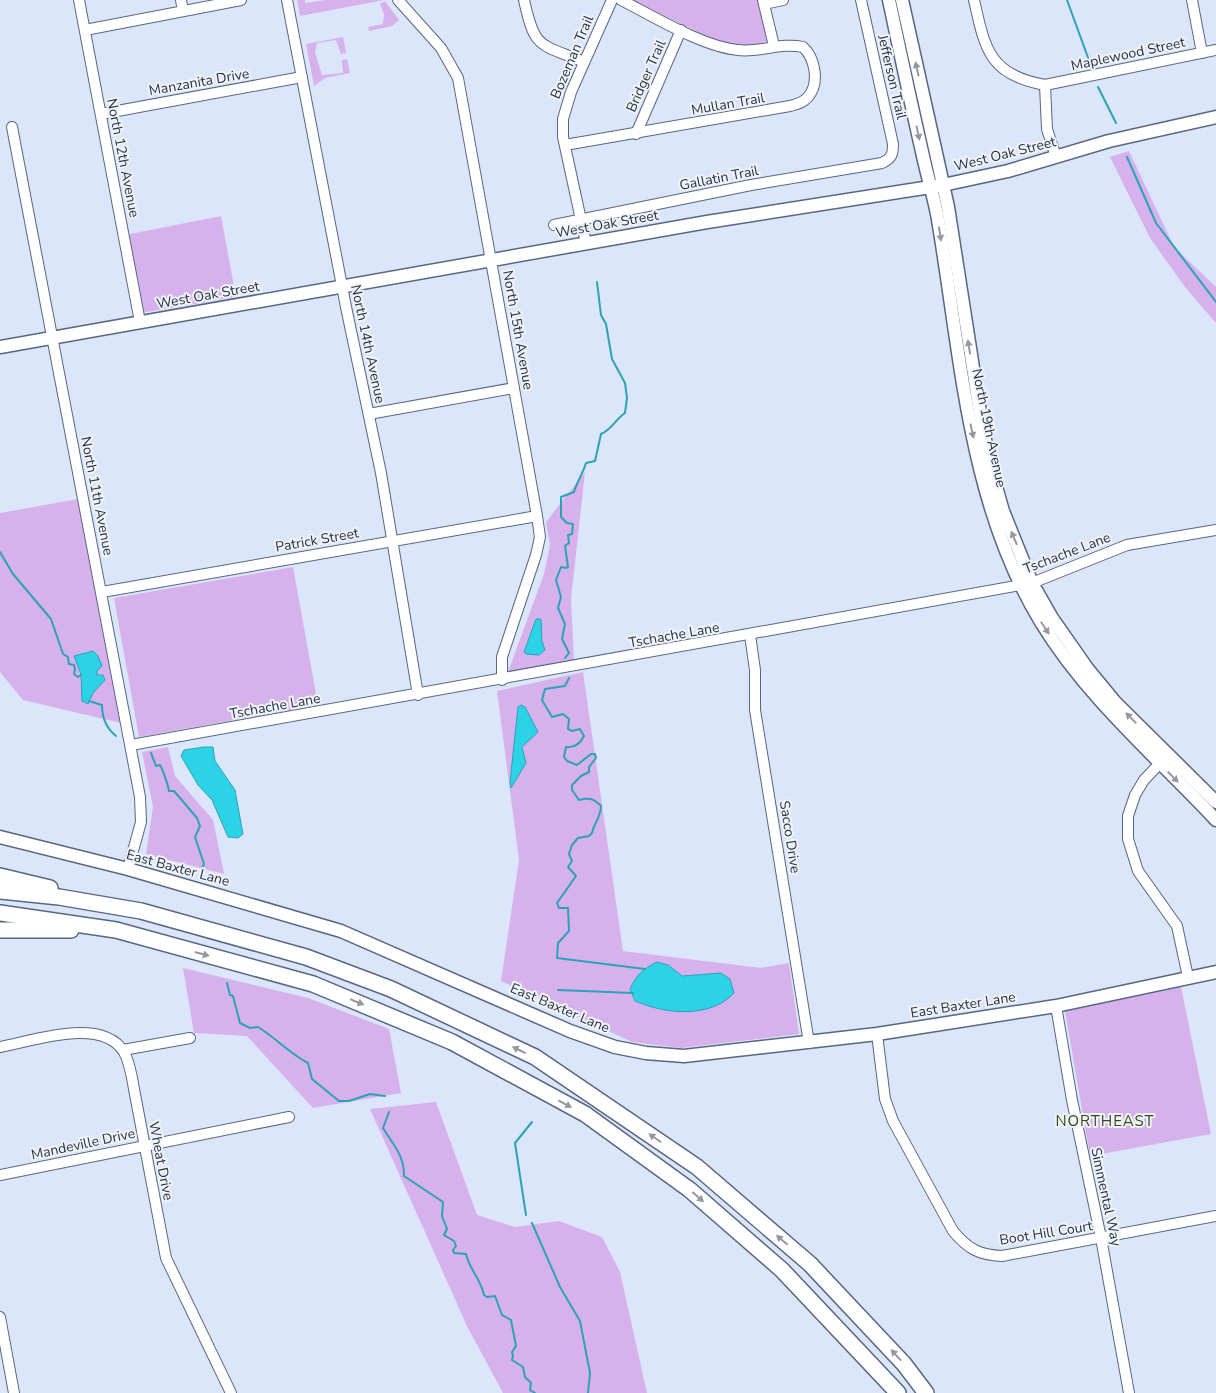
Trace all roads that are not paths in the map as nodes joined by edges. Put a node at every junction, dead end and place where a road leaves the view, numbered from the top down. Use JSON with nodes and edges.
{"nodes":[{"id":1,"x":79,"y":0,"type":"edge"},
{"id":2,"x":181,"y":0,"type":"edge"},
{"id":3,"x":241,"y":0,"type":"edge"},
{"id":4,"x":287,"y":0,"type":"edge"},
{"id":5,"x":398,"y":0,"type":"edge"},
{"id":6,"x":524,"y":0,"type":"edge"},
{"id":7,"x":612,"y":0,"type":"edge"},
{"id":8,"x":620,"y":0,"type":"edge"},
{"id":9,"x":783,"y":0,"type":"edge"},
{"id":10,"x":861,"y":0,"type":"edge"},
{"id":11,"x":889,"y":0,"type":"edge"},
{"id":12,"x":902,"y":0,"type":"edge"},
{"id":13,"x":974,"y":0,"type":"edge"},
{"id":14,"x":1192,"y":0,"type":"edge"},
{"id":15,"x":763,"y":2,"type":"edge"},
{"id":16,"x":183,"y":11,"type":"junction"},
{"id":17,"x":85,"y":30,"type":"junction"},
{"id":18,"x":681,"y":30,"type":"junction"},
{"id":19,"x":774,"y":46,"type":"junction"},
{"id":20,"x":1216,"y":50,"type":"edge"},
{"id":21,"x":1202,"y":53,"type":"junction"},
{"id":22,"x":584,"y":62,"type":"junction"},
{"id":23,"x":302,"y":77,"type":"junction"},
{"id":24,"x":1045,"y":85,"type":"junction"},
{"id":25,"x":101,"y":114,"type":"junction"},
{"id":26,"x":1216,"y":116,"type":"edge"},
{"id":27,"x":12,"y":127,"type":"dead end"},
{"id":28,"x":636,"y":134,"type":"junction"},
{"id":29,"x":565,"y":145,"type":"junction"},
{"id":30,"x":1056,"y":157,"type":"junction"},
{"id":31,"x":890,"y":159,"type":"joint"},
{"id":32,"x":943,"y":185,"type":"junction"},
{"id":33,"x":930,"y":186,"type":"junction"},
{"id":34,"x":582,"y":219,"type":"junction"},
{"id":35,"x":554,"y":225,"type":"dead end"},
{"id":36,"x":586,"y":243,"type":"junction"},
{"id":37,"x":491,"y":260,"type":"junction"},
{"id":38,"x":342,"y":287,"type":"junction"},
{"id":39,"x":140,"y":322,"type":"junction"},
{"id":40,"x":53,"y":337,"type":"junction"},
{"id":41,"x":0,"y":347,"type":"edge"},
{"id":42,"x":514,"y":388,"type":"junction"},
{"id":43,"x":369,"y":414,"type":"junction"},
{"id":44,"x":537,"y":516,"type":"junction"},
{"id":45,"x":1216,"y":530,"type":"edge"},
{"id":46,"x":392,"y":541,"type":"junction"},
{"id":47,"x":1026,"y":584,"type":"junction"},
{"id":48,"x":102,"y":592,"type":"junction"},
{"id":49,"x":750,"y":635,"type":"junction"},
{"id":50,"x":502,"y":680,"type":"junction"},
{"id":51,"x":418,"y":695,"type":"junction"},
{"id":52,"x":130,"y":745,"type":"junction"},
{"id":53,"x":1164,"y":759,"type":"junction"},
{"id":54,"x":1216,"y":802,"type":"edge"},
{"id":55,"x":1216,"y":820,"type":"edge"},
{"id":56,"x":0,"y":837,"type":"edge"},
{"id":57,"x":128,"y":869,"type":"junction"},
{"id":58,"x":0,"y":876,"type":"edge"},
{"id":59,"x":0,"y":891,"type":"edge"},
{"id":60,"x":141,"y":910,"type":"junction"},
{"id":61,"x":0,"y":913,"type":"edge"},
{"id":62,"x":0,"y":930,"type":"edge"},
{"id":63,"x":177,"y":947,"type":"junction"},
{"id":64,"x":1216,"y":972,"type":"edge"},
{"id":65,"x":1188,"y":977,"type":"junction"},
{"id":66,"x":1056,"y":1006,"type":"junction"},
{"id":67,"x":877,"y":1034,"type":"junction"},
{"id":68,"x":190,"y":1038,"type":"dead end"},
{"id":69,"x":809,"y":1043,"type":"junction"},
{"id":70,"x":0,"y":1048,"type":"edge"},
{"id":71,"x":123,"y":1050,"type":"junction"},
{"id":72,"x":290,"y":1117,"type":"dead end"},
{"id":73,"x":144,"y":1146,"type":"junction"},
{"id":74,"x":0,"y":1175,"type":"edge"},
{"id":75,"x":1216,"y":1216,"type":"edge"},
{"id":76,"x":1101,"y":1238,"type":"junction"},
{"id":77,"x":0,"y":1317,"type":"edge"},
{"id":78,"x":14,"y":1393,"type":"edge"},
{"id":79,"x":231,"y":1393,"type":"edge"},
{"id":80,"x":898,"y":1393,"type":"edge"},
{"id":81,"x":926,"y":1393,"type":"edge"},
{"id":82,"x":1129,"y":1393,"type":"edge"}],
"edges":[{"from":1,"to":17,"type":"street","name":"North 12th Avenue"},
{"from":2,"to":16,"type":"street"},
{"from":3,"to":16,"type":"street"},
{"from":4,"to":23,"type":"street","name":"North 14th Avenue"},
{"from":5,"to":37,"type":"street","name":"North 15th Avenue"},
{"from":6,"to":22,"type":"street"},
{"from":7,"to":22,"type":"street","name":"Bozeman Trail"},
{"from":8,"to":18,"type":"street","name":"Mullan Trail"},
{"from":9,"to":15,"type":"street"},
{"from":10,"to":31,"type":"street","name":"Jefferson Trail"},
{"from":11,"to":33,"type":"main road","name":"North 19th Avenue","one_way":true},
{"from":32,"to":12,"type":"main road","name":"North 19th Avenue","one_way":true},
{"from":13,"to":24,"type":"street"},
{"from":14,"to":21,"type":"street"},
{"from":15,"to":19,"type":"street"},
{"from":16,"to":17,"type":"street"},
{"from":17,"to":25,"type":"street","name":"North 12th Avenue"},
{"from":18,"to":19,"type":"street","name":"Mullan Trail"},
{"from":18,"to":28,"type":"street","name":"Bridger Trail"},
{"from":19,"to":28,"type":"street","name":"Mullan Trail"},
{"from":20,"to":21,"type":"street","name":"Maplewood Street"},
{"from":21,"to":24,"type":"street","name":"Maplewood Street"},
{"from":22,"to":29,"type":"street","name":"Bozeman Trail"},
{"from":23,"to":25,"type":"street","name":"Manzanita Drive"},
{"from":23,"to":38,"type":"street","name":"North 14th Avenue"},
{"from":24,"to":30,"type":"street"},
{"from":25,"to":39,"type":"street","name":"North 12th Avenue"},
{"from":26,"to":30,"type":"main road","name":"West Oak Street"},
{"from":27,"to":40,"type":"street","name":"North 11th Avenue"},
{"from":28,"to":29,"type":"street","name":"Mullan Trail"},
{"from":29,"to":34,"type":"street","name":"Bozeman Trail"},
{"from":30,"to":32,"type":"main road","name":"West Oak Street"},
{"from":31,"to":34,"type":"street","name":"Gallatin Trail"},
{"from":32,"to":33,"type":"main road","name":"West Oak Street"},
{"from":47,"to":32,"type":"main road","name":"North 19th Avenue","one_way":true},
{"from":33,"to":36,"type":"main road","name":"West Oak Street"},
{"from":33,"to":47,"type":"main road","name":"North 19th Avenue","one_way":true},
{"from":34,"to":35,"type":"street","name":"Gallatin Trail"},
{"from":34,"to":36,"type":"street","name":"Bozeman Trail"},
{"from":36,"to":37,"type":"main road","name":"West Oak Street"},
{"from":37,"to":38,"type":"main road","name":"West Oak Street"},
{"from":37,"to":42,"type":"street","name":"North 15th Avenue"},
{"from":38,"to":39,"type":"main road","name":"West Oak Street"},
{"from":38,"to":43,"type":"street","name":"North 14th Avenue"},
{"from":39,"to":40,"type":"main road","name":"West Oak Street"},
{"from":40,"to":41,"type":"main road","name":"West Oak Street"},
{"from":40,"to":48,"type":"street","name":"North 11th Avenue"},
{"from":42,"to":43,"type":"street"},
{"from":42,"to":44,"type":"street","name":"North 15th Avenue"},
{"from":43,"to":46,"type":"street","name":"North 14th Avenue"},
{"from":44,"to":46,"type":"street","name":"Patrick Street"},
{"from":44,"to":50,"type":"street","name":"North 15th Avenue"},
{"from":45,"to":47,"type":"street","name":"Tschache Lane"},
{"from":46,"to":48,"type":"street","name":"Patrick Street"},
{"from":46,"to":51,"type":"street","name":"North 14th Avenue"},
{"from":47,"to":49,"type":"street","name":"Tschache Lane"},
{"from":47,"to":53,"type":"main road","name":"North 19th Avenue"},
{"from":48,"to":52,"type":"street","name":"North 11th Avenue"},
{"from":49,"to":50,"type":"street","name":"Tschache Lane"},
{"from":49,"to":69,"type":"street","name":"Sacco Drive"},
{"from":50,"to":51,"type":"street","name":"Tschache Lane"},
{"from":51,"to":52,"type":"street","name":"Tschache Lane"},
{"from":52,"to":57,"type":"street","name":"North 11th Avenue"},
{"from":53,"to":54,"type":"main road","name":"North 19th Avenue"},
{"from":53,"to":55,"type":"main road","name":"North 19th Avenue","one_way":true},
{"from":53,"to":65,"type":"street"},
{"from":56,"to":57,"type":"main road","name":"East Baxter Lane"},
{"from":57,"to":69,"type":"main road","name":"East Baxter Lane"},
{"from":58,"to":60,"type":"highway"},
{"from":59,"to":60,"type":"highway"},
{"from":81,"to":60,"type":"highway","one_way":true},
{"from":61,"to":63,"type":"highway"},
{"from":62,"to":63,"type":"highway"},
{"from":63,"to":80,"type":"highway","one_way":true},
{"from":64,"to":65,"type":"main road","name":"East Baxter Lane"},
{"from":65,"to":66,"type":"main road","name":"East Baxter Lane"},
{"from":66,"to":67,"type":"main road","name":"East Baxter Lane"},
{"from":66,"to":76,"type":"street","name":"Simmental Way"},
{"from":67,"to":69,"type":"main road","name":"East Baxter Lane"},
{"from":67,"to":76,"type":"street","name":"Boot Hill Court"},
{"from":68,"to":71,"type":"street"},
{"from":70,"to":71,"type":"street"},
{"from":71,"to":73,"type":"street","name":"Wheat Drive"},
{"from":72,"to":73,"type":"street","name":"Mandeville Drive"},
{"from":73,"to":74,"type":"street","name":"Mandeville Drive"},
{"from":73,"to":79,"type":"street","name":"Wheat Drive"},
{"from":75,"to":76,"type":"street","name":"Boot Hill Court"},
{"from":76,"to":82,"type":"street","name":"Simmental Way"},
{"from":77,"to":78,"type":"street"}]}
